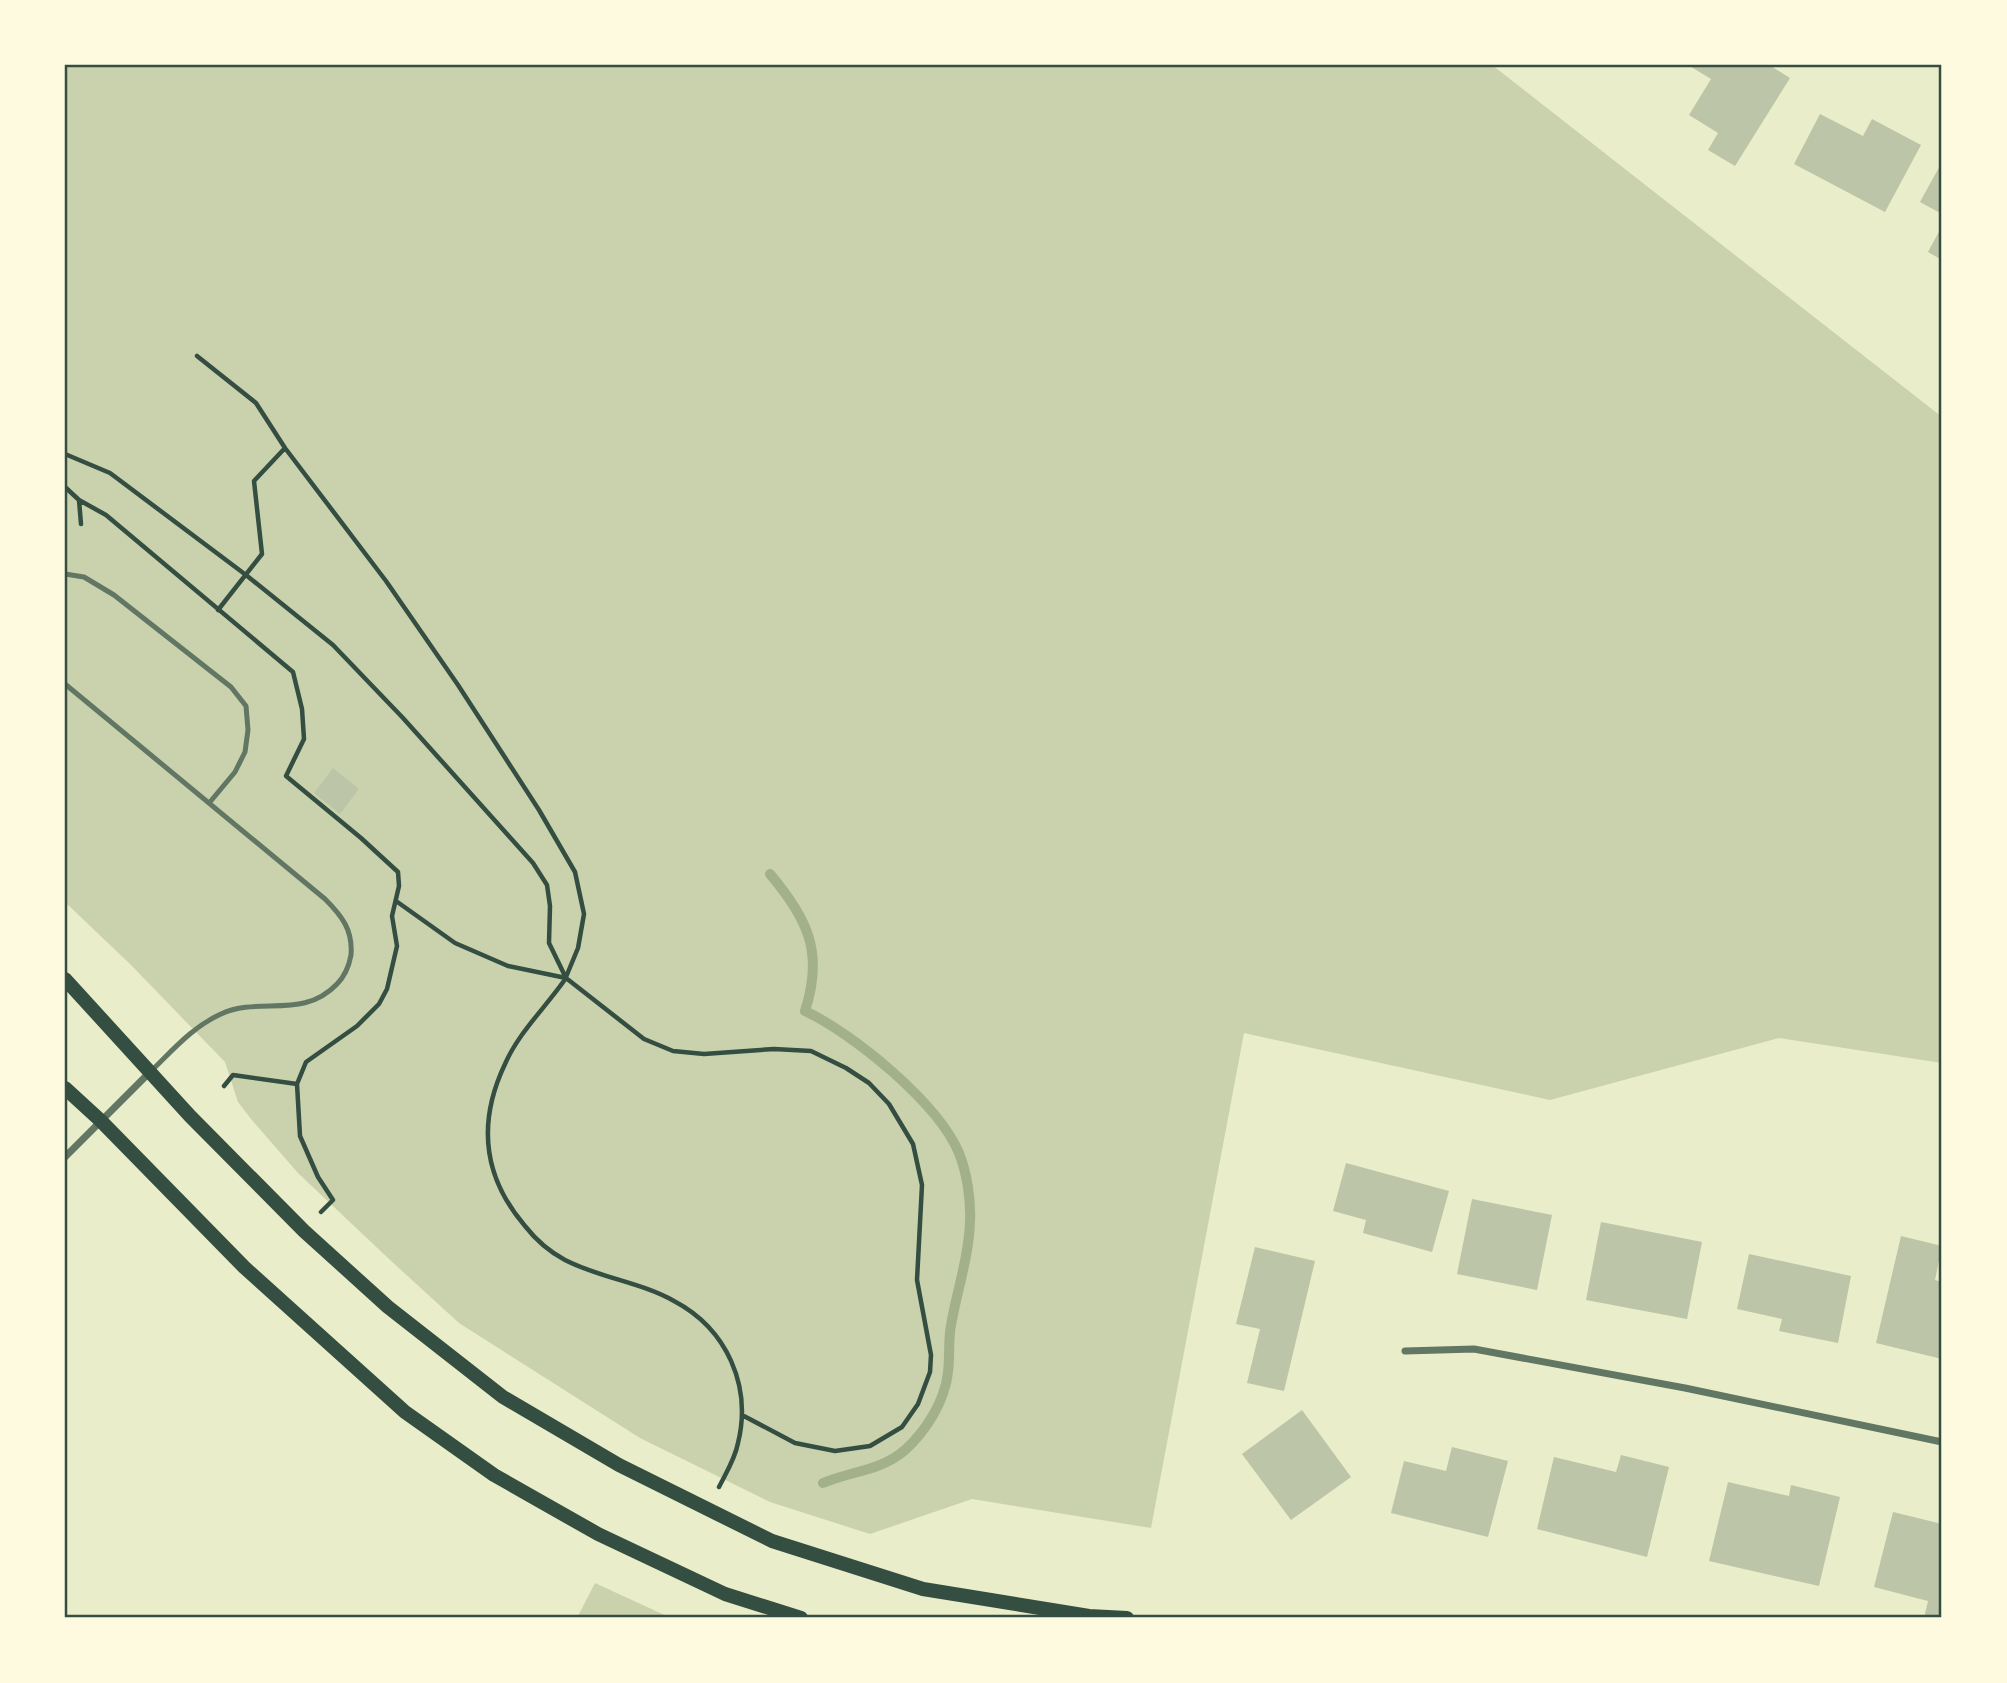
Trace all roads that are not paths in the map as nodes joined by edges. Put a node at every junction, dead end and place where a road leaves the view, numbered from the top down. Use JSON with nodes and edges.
{"nodes":[{"id":1,"x":65,"y":574,"type":"edge"},
{"id":2,"x":65,"y":684,"type":"edge"},
{"id":3,"x":211,"y":802,"type":"junction"},
{"id":4,"x":65,"y":979,"type":"edge"},
{"id":5,"x":150,"y":1072,"type":"junction"},
{"id":6,"x":65,"y":1088,"type":"edge"},
{"id":7,"x":101,"y":1121,"type":"junction"},
{"id":8,"x":65,"y":1157,"type":"edge"},
{"id":9,"x":1405,"y":1352,"type":"dead end"},
{"id":10,"x":1942,"y":1442,"type":"edge"},
{"id":11,"x":801,"y":1618,"type":"edge"},
{"id":12,"x":1127,"y":1618,"type":"edge"}],
"edges":[{"from":1,"to":3,"type":"lane"},
{"from":2,"to":3,"type":"lane"},
{"from":3,"to":5,"type":"lane"},
{"from":4,"to":5,"type":"main road"},
{"from":5,"to":7,"type":"street"},
{"from":5,"to":12,"type":"main road"},
{"from":6,"to":7,"type":"main road"},
{"from":7,"to":8,"type":"street"},
{"from":7,"to":11,"type":"main road"},
{"from":9,"to":10,"type":"street"}]}
